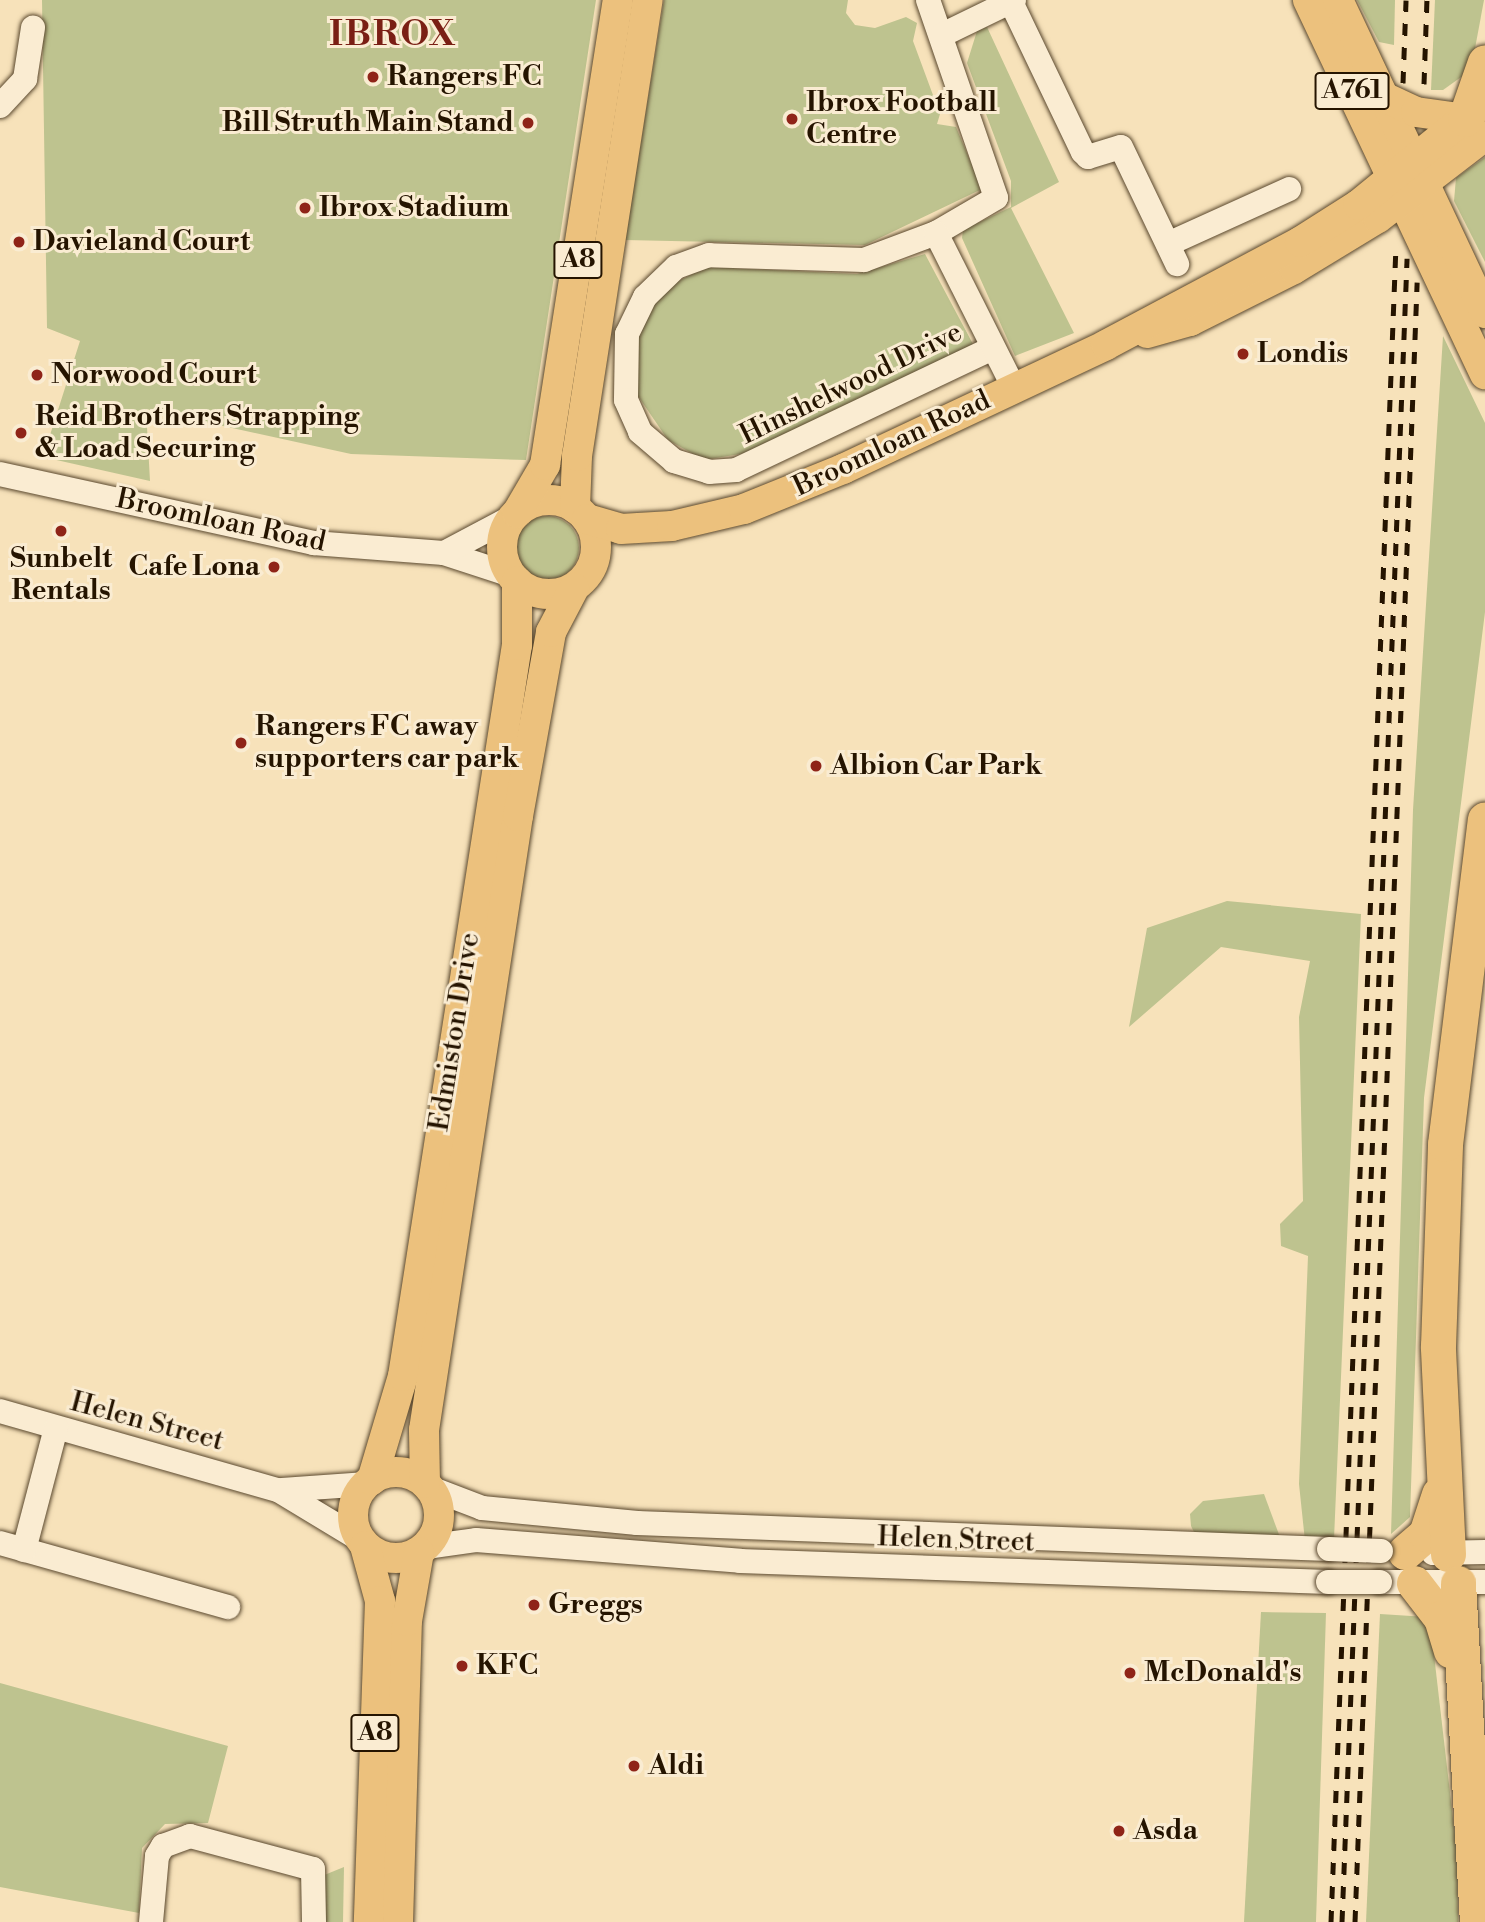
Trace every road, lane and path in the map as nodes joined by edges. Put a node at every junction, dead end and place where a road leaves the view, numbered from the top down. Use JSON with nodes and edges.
{"nodes":[{"id":1,"x":618,"y":0,"type":"edge"},
{"id":2,"x":648,"y":0,"type":"edge"},
{"id":3,"x":928,"y":0,"type":"edge"},
{"id":4,"x":1308,"y":0,"type":"edge"},
{"id":5,"x":1338,"y":0,"type":"edge"},
{"id":6,"x":1013,"y":1,"type":"edge"},
{"id":7,"x":33,"y":28,"type":"dead end"},
{"id":8,"x":942,"y":35,"type":"junction"},
{"id":9,"x":1485,"y":62,"type":"edge"},
{"id":10,"x":1384,"y":97,"type":"junction"},
{"id":11,"x":0,"y":106,"type":"edge"},
{"id":12,"x":1478,"y":119,"type":"edge"},
{"id":13,"x":1408,"y":180,"type":"junction"},
{"id":14,"x":1289,"y":189,"type":"dead end"},
{"id":15,"x":936,"y":233,"type":"junction"},
{"id":16,"x":1475,"y":313,"type":"edge"},
{"id":17,"x":993,"y":348,"type":"junction"},
{"id":18,"x":1485,"y":374,"type":"edge"},
{"id":19,"x":1014,"y":388,"type":"junction"},
{"id":20,"x":0,"y":474,"type":"edge"},
{"id":21,"x":516,"y":514,"type":"junction"},
{"id":22,"x":581,"y":514,"type":"junction"},
{"id":23,"x":672,"y":526,"type":"junction"},
{"id":24,"x":444,"y":553,"type":"junction"},
{"id":25,"x":593,"y":564,"type":"junction"},
{"id":26,"x":514,"y":578,"type":"junction"},
{"id":27,"x":574,"y":588,"type":"junction"},
{"id":28,"x":1485,"y":819,"type":"edge"},
{"id":29,"x":468,"y":1036,"type":"junction"},
{"id":30,"x":454,"y":1131,"type":"junction"},
{"id":31,"x":0,"y":1411,"type":"edge"},
{"id":32,"x":56,"y":1428,"type":"junction"},
{"id":33,"x":1444,"y":1448,"type":"junction"},
{"id":34,"x":370,"y":1482,"type":"junction"},
{"id":35,"x":427,"y":1486,"type":"junction"},
{"id":36,"x":278,"y":1490,"type":"junction"},
{"id":37,"x":0,"y":1543,"type":"edge"},
{"id":38,"x":363,"y":1543,"type":"junction"},
{"id":39,"x":422,"y":1549,"type":"junction"},
{"id":40,"x":24,"y":1550,"type":"junction"},
{"id":41,"x":1400,"y":1562,"type":"junction"},
{"id":42,"x":1473,"y":1567,"type":"edge"},
{"id":43,"x":228,"y":1607,"type":"dead end"},
{"id":44,"x":1462,"y":1692,"type":"junction"},
{"id":45,"x":385,"y":1873,"type":"junction"},
{"id":46,"x":150,"y":1922,"type":"edge"},
{"id":47,"x":314,"y":1922,"type":"edge"},
{"id":48,"x":369,"y":1922,"type":"edge"},
{"id":49,"x":398,"y":1922,"type":"edge"},
{"id":50,"x":1477,"y":1922,"type":"edge"}],
"edges":[{"from":1,"to":21,"type":"main road","number":"A8"},
{"from":2,"to":22,"type":"main road","number":"A8"},
{"from":3,"to":8,"type":"street","name":"Hinshelwood Drive"},
{"from":4,"to":13,"type":"main road","number":"A761"},
{"from":5,"to":10,"type":"main road","number":"A761"},
{"from":6,"to":8,"type":"street"},
{"from":6,"to":14,"type":"street"},
{"from":7,"to":11,"type":"street"},
{"from":8,"to":15,"type":"street","name":"Hinshelwood Drive"},
{"from":9,"to":12,"type":"highway"},
{"from":10,"to":12,"type":"main road"},
{"from":10,"to":13,"type":"main road","number":"A761"},
{"from":12,"to":13,"type":"main road","name":"Broomloan Road"},
{"from":13,"to":16,"type":"main road","number":"A761"},
{"from":13,"to":19,"type":"main road","name":"Broomloan Road"},
{"from":15,"to":17,"type":"street"},
{"from":15,"to":17,"type":"street","name":"Hinshelwood Drive"},
{"from":16,"to":18,"type":"main road"},
{"from":17,"to":19,"type":"street"},
{"from":19,"to":23,"type":"main road","name":"Broomloan Road"},
{"from":20,"to":24,"type":"street","name":"Broomloan Road"},
{"from":21,"to":22,"type":"main road"},
{"from":21,"to":24,"type":"street"},
{"from":21,"to":26,"type":"main road"},
{"from":22,"to":23,"type":"main road","name":"Broomloan Road"},
{"from":22,"to":25,"type":"main road"},
{"from":23,"to":25,"type":"main road","name":"Broomloan Road"},
{"from":24,"to":26,"type":"street","name":"Broomloan Road"},
{"from":25,"to":27,"type":"main road"},
{"from":26,"to":27,"type":"main road"},
{"from":26,"to":29,"type":"main road","name":"Edmiston Drive"},
{"from":27,"to":29,"type":"main road","name":"Edmiston Drive"},
{"from":28,"to":33,"type":"highway"},
{"from":29,"to":30,"type":"main road","name":"Edmiston Drive"},
{"from":30,"to":34,"type":"main road","name":"Edmiston Drive"},
{"from":30,"to":35,"type":"main road","name":"Edmiston Drive"},
{"from":31,"to":32,"type":"street","name":"Helen Street"},
{"from":32,"to":36,"type":"street","name":"Helen Street"},
{"from":32,"to":40,"type":"street"},
{"from":33,"to":41,"type":"highway"},
{"from":33,"to":42,"type":"highway"},
{"from":34,"to":35,"type":"main road"},
{"from":34,"to":36,"type":"street","name":"Helen Street"},
{"from":34,"to":38,"type":"main road"},
{"from":35,"to":39,"type":"main road"},
{"from":35,"to":41,"type":"street","name":"Helen Street","bridge":true},
{"from":36,"to":38,"type":"street","name":"Helen Street"},
{"from":37,"to":40,"type":"street"},
{"from":38,"to":39,"type":"main road"},
{"from":38,"to":45,"type":"main road","number":"A8"},
{"from":39,"to":41,"type":"street","name":"Helen Street","bridge":true},
{"from":39,"to":45,"type":"main road","number":"A8"},
{"from":40,"to":43,"type":"street"},
{"from":41,"to":42,"type":"street","name":"Helen Street"},
{"from":41,"to":44,"type":"highway"},
{"from":42,"to":44,"type":"highway"},
{"from":44,"to":50,"type":"highway"},
{"from":45,"to":48,"type":"main road","number":"A8"},
{"from":45,"to":49,"type":"main road","number":"A8"},
{"from":46,"to":47,"type":"street"}]}
